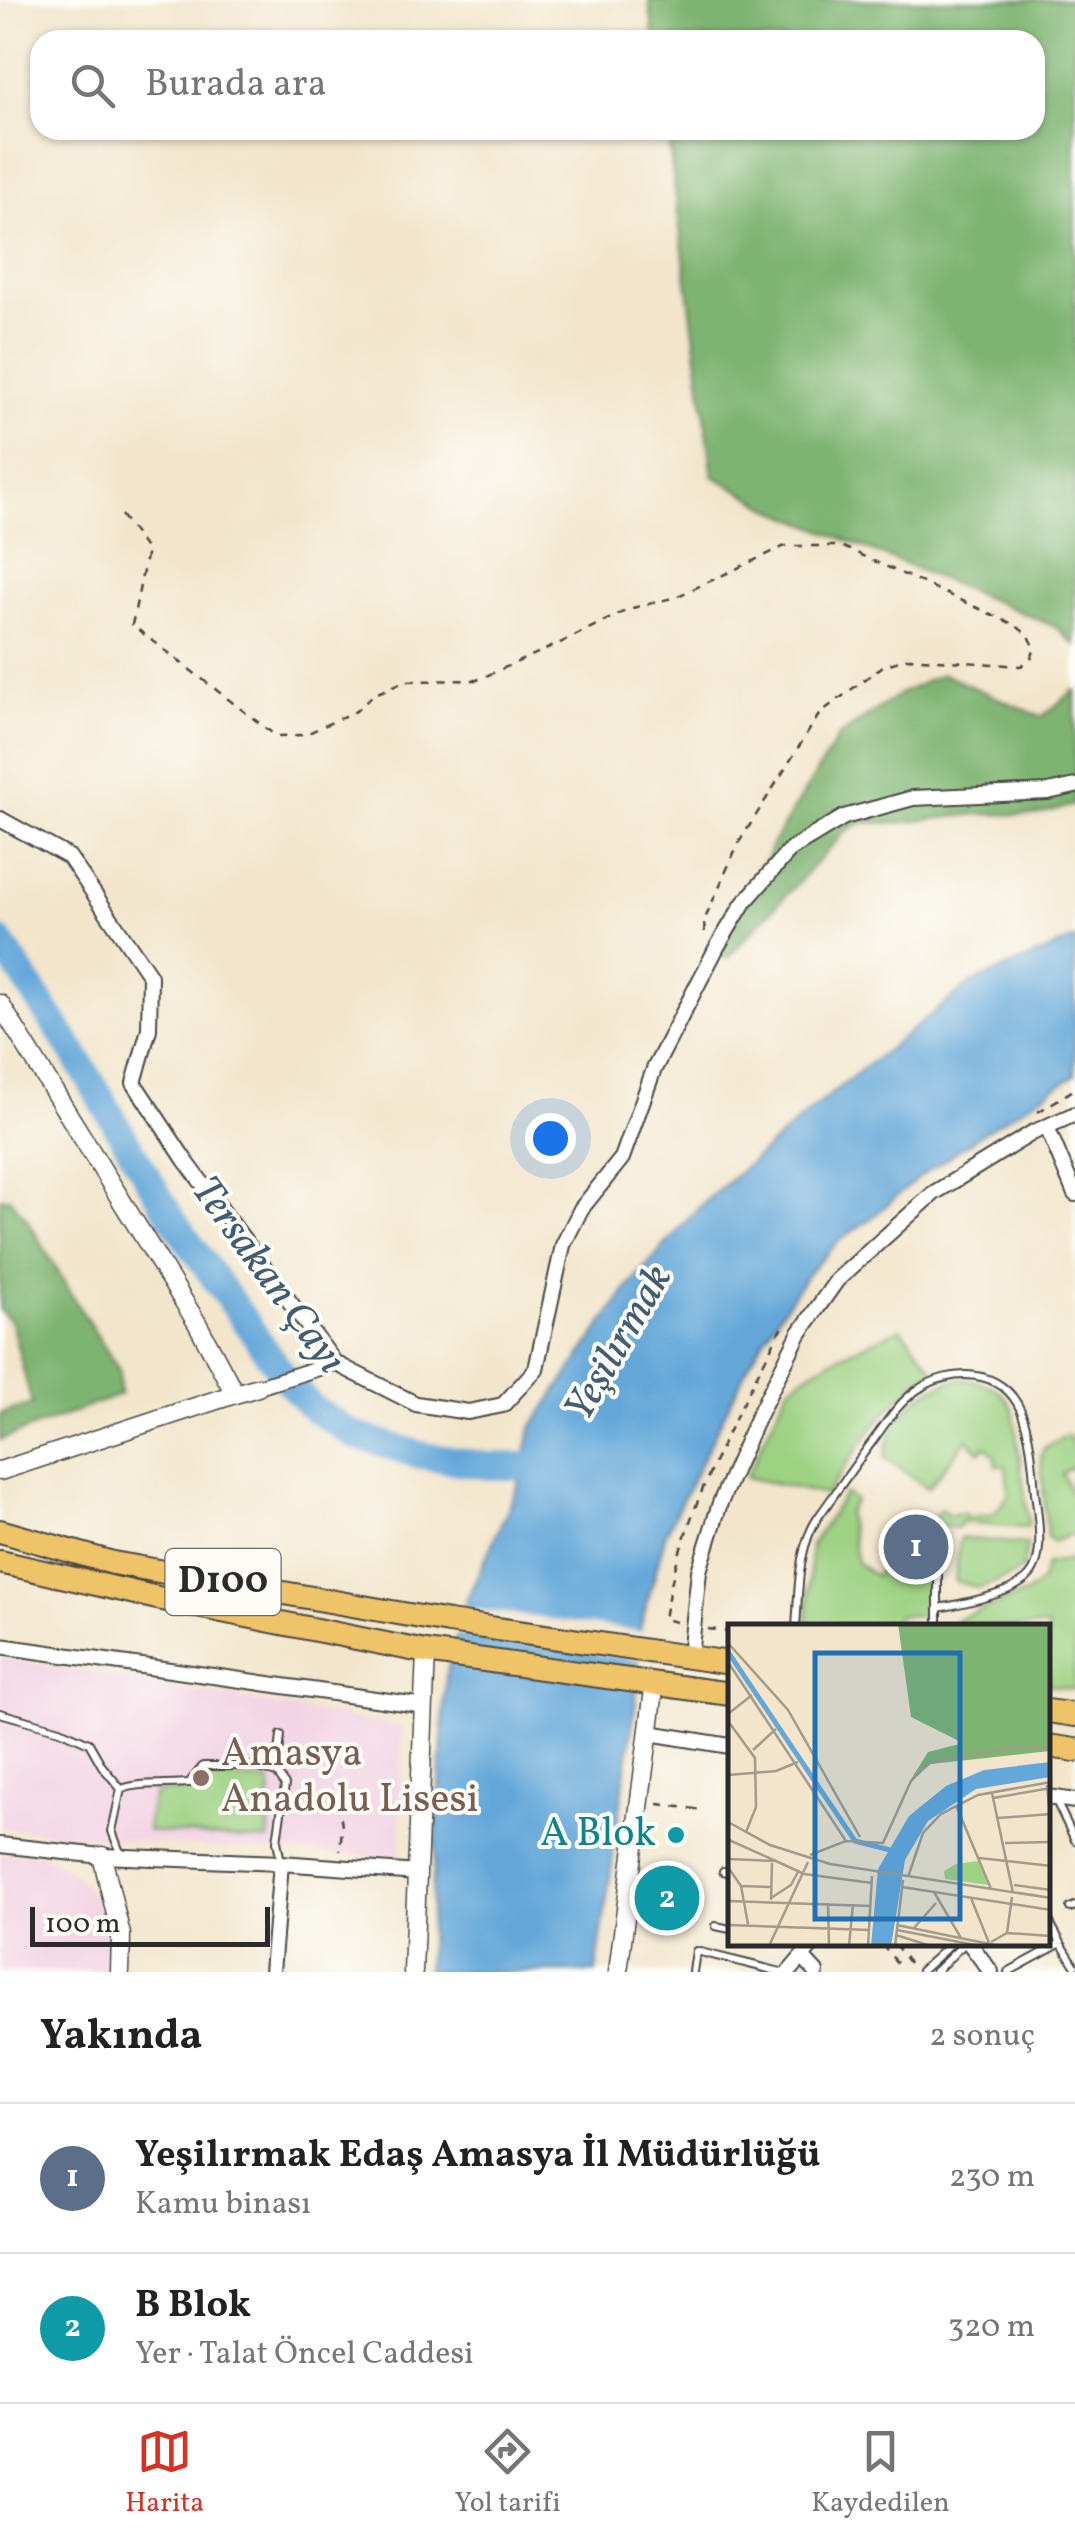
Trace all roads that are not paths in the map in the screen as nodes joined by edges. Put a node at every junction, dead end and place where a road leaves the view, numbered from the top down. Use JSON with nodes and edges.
{"nodes":[{"id":1,"x":1075,"y":786,"type":"edge"},
{"id":2,"x":0,"y":819,"type":"edge"},
{"id":3,"x":0,"y":1004,"type":"edge"},
{"id":4,"x":1075,"y":1114,"type":"edge"},
{"id":5,"x":1047,"y":1126,"type":"junction"},
{"id":6,"x":1075,"y":1194,"type":"edge"},
{"id":7,"x":334,"y":1363,"type":"junction"},
{"id":8,"x":258,"y":1386,"type":"joint"},
{"id":9,"x":236,"y":1394,"type":"junction"},
{"id":10,"x":0,"y":1471,"type":"edge"},
{"id":11,"x":931,"y":1530,"type":"dead end"},
{"id":12,"x":0,"y":1532,"type":"edge"},
{"id":13,"x":0,"y":1562,"type":"edge"},
{"id":14,"x":938,"y":1608,"type":"junction"},
{"id":15,"x":796,"y":1624,"type":"edge"},
{"id":16,"x":938,"y":1624,"type":"edge"},
{"id":17,"x":0,"y":1646,"type":"edge"},
{"id":18,"x":434,"y":1653,"type":"junction"},
{"id":19,"x":690,"y":1656,"type":"junction"},
{"id":20,"x":728,"y":1662,"type":"edge"},
{"id":21,"x":649,"y":1681,"type":"junction"},
{"id":22,"x":728,"y":1694,"type":"edge"},
{"id":23,"x":425,"y":1706,"type":"junction"},
{"id":24,"x":1050,"y":1711,"type":"edge"},
{"id":25,"x":0,"y":1713,"type":"edge"},
{"id":26,"x":1075,"y":1715,"type":"edge"},
{"id":27,"x":649,"y":1733,"type":"junction"},
{"id":28,"x":281,"y":1735,"type":"dead end"},
{"id":29,"x":728,"y":1746,"type":"edge"},
{"id":30,"x":1050,"y":1746,"type":"edge"},
{"id":31,"x":1075,"y":1750,"type":"edge"},
{"id":32,"x":277,"y":1773,"type":"junction"},
{"id":33,"x":121,"y":1790,"type":"junction"},
{"id":34,"x":1051,"y":1798,"type":"edge"},
{"id":35,"x":1075,"y":1801,"type":"edge"},
{"id":36,"x":1075,"y":1840,"type":"edge"},
{"id":37,"x":0,"y":1845,"type":"edge"},
{"id":38,"x":112,"y":1856,"type":"junction"},
{"id":39,"x":281,"y":1863,"type":"junction"},
{"id":40,"x":418,"y":1873,"type":"junction"},
{"id":41,"x":1050,"y":1923,"type":"edge"},
{"id":42,"x":716,"y":1926,"type":"dead end"},
{"id":43,"x":728,"y":1929,"type":"edge"},
{"id":44,"x":1061,"y":1943,"type":"junction"},
{"id":45,"x":810,"y":1947,"type":"edge"},
{"id":46,"x":948,"y":1947,"type":"edge"},
{"id":47,"x":964,"y":1947,"type":"edge"},
{"id":48,"x":970,"y":1947,"type":"edge"},
{"id":49,"x":802,"y":1957,"type":"junction"},
{"id":50,"x":1075,"y":1966,"type":"edge"},
{"id":51,"x":920,"y":1971,"type":"edge"},
{"id":52,"x":120,"y":1972,"type":"edge"},
{"id":53,"x":272,"y":1972,"type":"edge"},
{"id":54,"x":413,"y":1972,"type":"edge"},
{"id":55,"x":618,"y":1972,"type":"edge"},
{"id":56,"x":692,"y":1972,"type":"edge"},
{"id":57,"x":781,"y":1972,"type":"edge"},
{"id":58,"x":790,"y":1972,"type":"edge"},
{"id":59,"x":816,"y":1972,"type":"edge"},
{"id":60,"x":935,"y":1972,"type":"edge"},
{"id":61,"x":991,"y":1972,"type":"edge"},
{"id":62,"x":1008,"y":1972,"type":"edge"}],
"edges":[{"from":1,"to":7,"type":"street"},
{"from":2,"to":7,"type":"street"},
{"from":3,"to":9,"type":"street"},
{"from":4,"to":5,"type":"street"},
{"from":5,"to":6,"type":"street"},
{"from":5,"to":19,"type":"street"},
{"from":7,"to":8,"type":"street"},
{"from":8,"to":9,"type":"street"},
{"from":9,"to":10,"type":"street"},
{"from":11,"to":14,"type":"lane"},
{"from":12,"to":19,"type":"highway","number":"D100"},
{"from":13,"to":18,"type":"highway","number":"D100"},
{"from":14,"to":15,"type":"lane"},
{"from":14,"to":16,"type":"lane"},
{"from":17,"to":23,"type":"street"},
{"from":18,"to":21,"type":"highway","number":"D100"},
{"from":18,"to":23,"type":"street"},
{"from":19,"to":20,"type":"highway","number":"D100"},
{"from":21,"to":22,"type":"highway","number":"D100"},
{"from":21,"to":27,"type":"street"},
{"from":23,"to":40,"type":"street"},
{"from":24,"to":26,"type":"highway"},
{"from":25,"to":33,"type":"lane"},
{"from":27,"to":29,"type":"street"},
{"from":27,"to":55,"type":"street"},
{"from":28,"to":32,"type":"lane"},
{"from":30,"to":31,"type":"highway"},
{"from":32,"to":33,"type":"lane"},
{"from":32,"to":39,"type":"lane"},
{"from":33,"to":38,"type":"lane"},
{"from":34,"to":35,"type":"street"},
{"from":34,"to":36,"type":"lane"},
{"from":37,"to":38,"type":"street"},
{"from":38,"to":39,"type":"street"},
{"from":38,"to":52,"type":"street"},
{"from":39,"to":40,"type":"street"},
{"from":39,"to":53,"type":"street"},
{"from":40,"to":54,"type":"street"},
{"from":41,"to":44,"type":"lane"},
{"from":42,"to":43,"type":"lane"},
{"from":44,"to":50,"type":"lane"},
{"from":44,"to":62,"type":"lane"},
{"from":45,"to":49,"type":"street"},
{"from":46,"to":51,"type":"lane"},
{"from":47,"to":60,"type":"lane"},
{"from":48,"to":61,"type":"street"},
{"from":49,"to":58,"type":"street"},
{"from":49,"to":59,"type":"street"},
{"from":56,"to":57,"type":"lane"}]}
